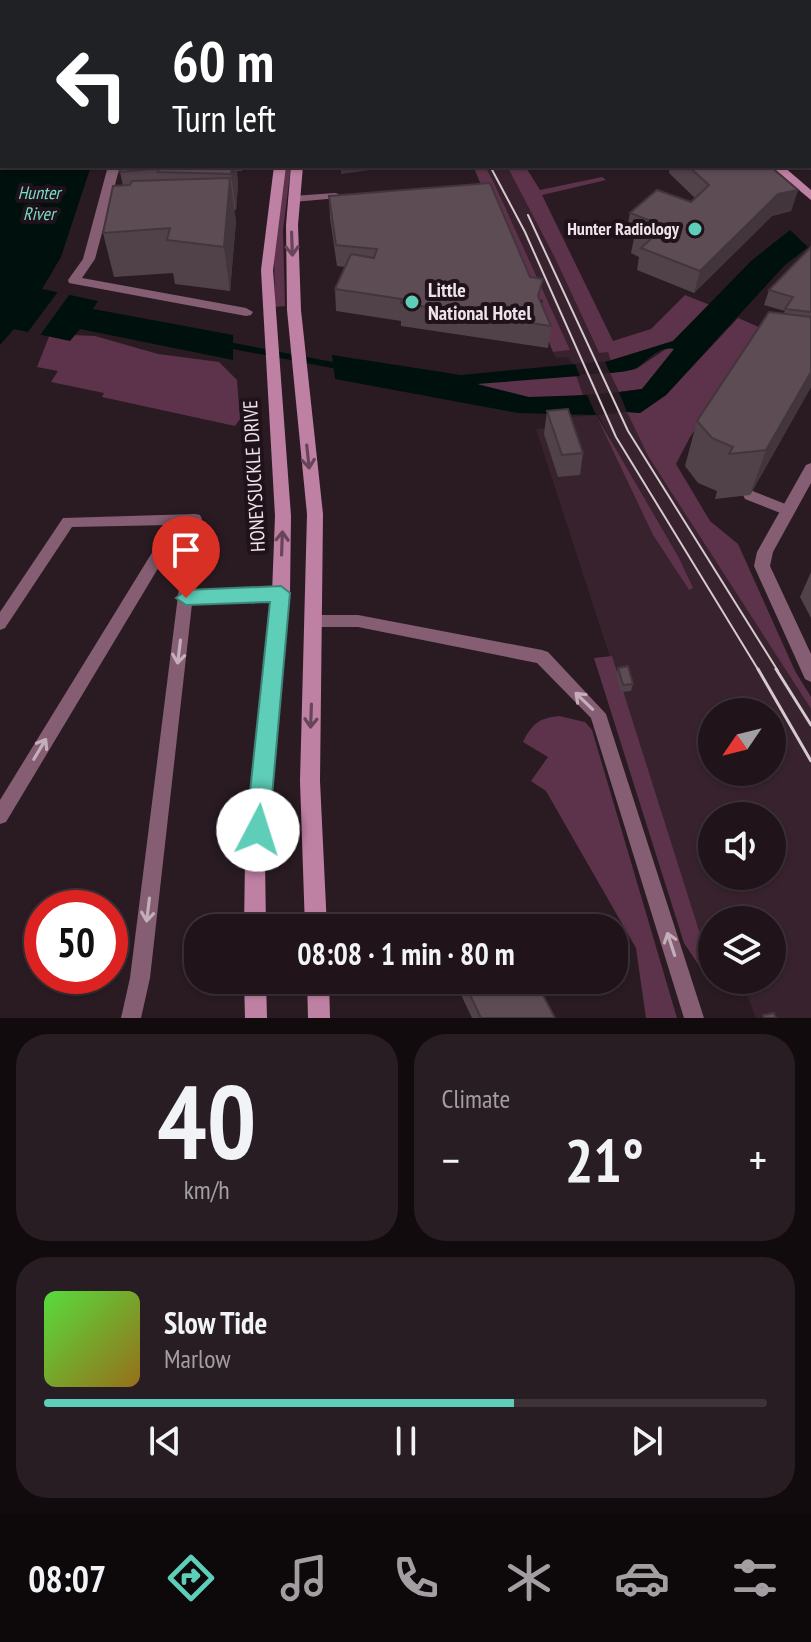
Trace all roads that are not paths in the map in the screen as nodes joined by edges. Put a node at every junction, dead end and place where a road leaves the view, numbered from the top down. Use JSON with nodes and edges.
{"nodes":[{"id":1,"x":113,"y":168,"type":"edge"},
{"id":2,"x":280,"y":168,"type":"edge"},
{"id":3,"x":297,"y":168,"type":"edge"},
{"id":4,"x":778,"y":168,"type":"edge"},
{"id":5,"x":335,"y":196,"type":"edge"},
{"id":6,"x":811,"y":196,"type":"edge"},
{"id":7,"x":293,"y":199,"type":"junction"},
{"id":8,"x":246,"y":312,"type":"dead end"},
{"id":9,"x":811,"y":469,"type":"edge"},
{"id":10,"x":750,"y":495,"type":"dead end"},
{"id":11,"x":788,"y":511,"type":"junction"},
{"id":12,"x":179,"y":520,"type":"junction"},
{"id":13,"x":281,"y":593,"type":"junction"},
{"id":14,"x":186,"y":598,"type":"junction"},
{"id":15,"x":314,"y":621,"type":"junction"},
{"id":16,"x":0,"y":624,"type":"edge"},
{"id":17,"x":811,"y":674,"type":"edge"},
{"id":18,"x":0,"y":816,"type":"edge"},
{"id":19,"x":255,"y":914,"type":"edge"},
{"id":20,"x":315,"y":914,"type":"edge"},
{"id":21,"x":255,"y":994,"type":"edge"},
{"id":22,"x":318,"y":994,"type":"edge"},
{"id":23,"x":131,"y":1018,"type":"edge"},
{"id":24,"x":256,"y":1018,"type":"edge"},
{"id":25,"x":319,"y":1018,"type":"edge"},
{"id":26,"x":694,"y":1018,"type":"edge"}],
"edges":[{"from":1,"to":8,"type":"street"},
{"from":13,"to":2,"type":"main road","name":"HONEYSUCKLE DRIVE","one_way":true},
{"from":3,"to":7,"type":"main road"},
{"from":4,"to":6,"type":"main road"},
{"from":5,"to":7,"type":"lane"},
{"from":7,"to":15,"type":"main road","one_way":true},
{"from":9,"to":11,"type":"street"},
{"from":10,"to":11,"type":"lane"},
{"from":11,"to":17,"type":"street"},
{"from":12,"to":14,"type":"lane"},
{"from":12,"to":16,"type":"lane"},
{"from":18,"to":12,"type":"lane","one_way":true},
{"from":13,"to":14,"type":"lane"},
{"from":13,"to":19,"type":"main road","name":"HONEYSUCKLE DRIVE"},
{"from":14,"to":23,"type":"lane","one_way":true},
{"from":15,"to":20,"type":"main road","one_way":true},
{"from":26,"to":15,"type":"lane","one_way":true},
{"from":21,"to":24,"type":"main road"},
{"from":22,"to":25,"type":"main road"}]}
